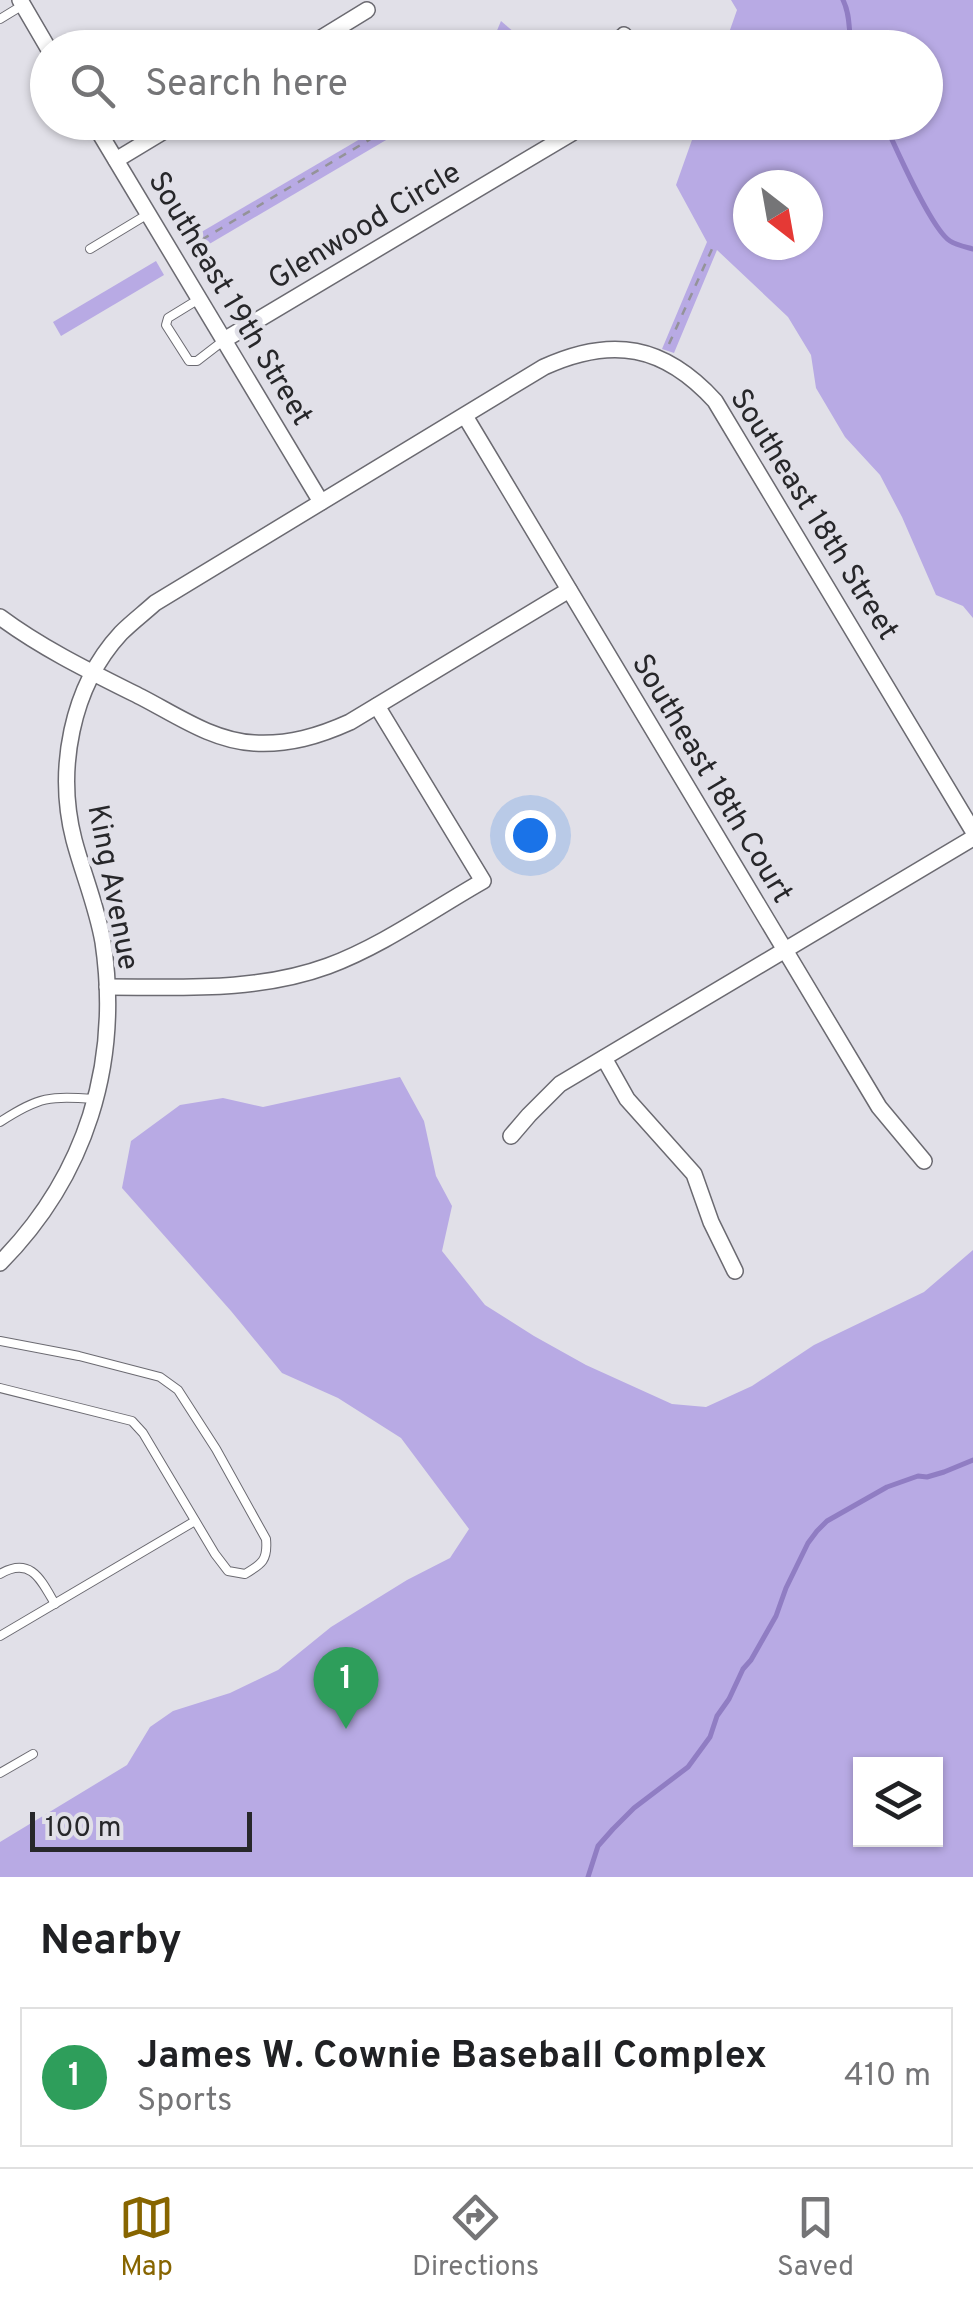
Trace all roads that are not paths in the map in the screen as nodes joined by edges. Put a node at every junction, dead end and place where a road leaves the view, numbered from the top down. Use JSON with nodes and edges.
{"nodes":[{"id":1,"x":21,"y":2,"type":"edge"},
{"id":2,"x":367,"y":10,"type":"dead end"},
{"id":3,"x":0,"y":19,"type":"edge"},
{"id":4,"x":37,"y":30,"type":"edge"},
{"id":5,"x":334,"y":30,"type":"edge"},
{"id":6,"x":104,"y":140,"type":"edge"},
{"id":7,"x":149,"y":140,"type":"edge"},
{"id":8,"x":560,"y":140,"type":"edge"},
{"id":9,"x":116,"y":160,"type":"junction"},
{"id":10,"x":148,"y":214,"type":"junction"},
{"id":11,"x":90,"y":250,"type":"dead end"},
{"id":12,"x":199,"y":298,"type":"junction"},
{"id":13,"x":224,"y":340,"type":"junction"},
{"id":14,"x":532,"y":375,"type":"joint"},
{"id":15,"x":464,"y":416,"type":"junction"},
{"id":16,"x":321,"y":502,"type":"junction"},
{"id":17,"x":569,"y":590,"type":"junction"},
{"id":18,"x":0,"y":617,"type":"edge"},
{"id":19,"x":93,"y":672,"type":"junction"},
{"id":20,"x":377,"y":706,"type":"junction"},
{"id":21,"x":973,"y":834,"type":"edge"},
{"id":22,"x":784,"y":951,"type":"junction"},
{"id":23,"x":107,"y":987,"type":"junction"},
{"id":24,"x":604,"y":1058,"type":"junction"},
{"id":25,"x":96,"y":1099,"type":"junction"},
{"id":26,"x":0,"y":1122,"type":"edge"},
{"id":27,"x":511,"y":1136,"type":"dead end"},
{"id":28,"x":924,"y":1161,"type":"dead end"},
{"id":29,"x":0,"y":1263,"type":"edge"},
{"id":30,"x":735,"y":1271,"type":"dead end"},
{"id":31,"x":0,"y":1341,"type":"edge"},
{"id":32,"x":0,"y":1388,"type":"edge"},
{"id":33,"x":195,"y":1520,"type":"junction"},
{"id":34,"x":0,"y":1574,"type":"edge"},
{"id":35,"x":55,"y":1604,"type":"junction"},
{"id":36,"x":0,"y":1636,"type":"edge"},
{"id":37,"x":33,"y":1754,"type":"dead end"},
{"id":38,"x":0,"y":1773,"type":"edge"}],
"edges":[{"from":1,"to":3,"type":"lane"},
{"from":1,"to":4,"type":"street"},
{"from":2,"to":5,"type":"street"},
{"from":6,"to":9,"type":"street","name":"Southeast 19th Street"},
{"from":7,"to":9,"type":"street"},
{"from":8,"to":13,"type":"street","name":"Glenwood Circle"},
{"from":9,"to":10,"type":"street","name":"Southeast 19th Street"},
{"from":10,"to":11,"type":"lane"},
{"from":10,"to":12,"type":"street","name":"Southeast 19th Street"},
{"from":12,"to":13,"type":"street","name":"Southeast 19th Street"},
{"from":12,"to":13,"type":"lane"},
{"from":13,"to":16,"type":"street","name":"Southeast 19th Street"},
{"from":14,"to":15,"type":"street","name":"King Avenue"},
{"from":14,"to":21,"type":"street","name":"Southeast 18th Street"},
{"from":15,"to":16,"type":"street","name":"King Avenue"},
{"from":15,"to":17,"type":"street","name":"Southeast 18th Court"},
{"from":16,"to":19,"type":"street","name":"King Avenue"},
{"from":17,"to":20,"type":"street"},
{"from":17,"to":22,"type":"street","name":"Southeast 18th Court"},
{"from":18,"to":19,"type":"street"},
{"from":19,"to":20,"type":"street"},
{"from":19,"to":23,"type":"street","name":"King Avenue"},
{"from":20,"to":23,"type":"street"},
{"from":21,"to":22,"type":"street"},
{"from":22,"to":24,"type":"street"},
{"from":22,"to":28,"type":"street","name":"Southeast 18th Court"},
{"from":23,"to":25,"type":"street","name":"King Avenue"},
{"from":24,"to":27,"type":"street"},
{"from":24,"to":30,"type":"street"},
{"from":25,"to":26,"type":"lane"},
{"from":25,"to":29,"type":"street","name":"King Avenue"},
{"from":31,"to":33,"type":"lane"},
{"from":32,"to":33,"type":"lane"},
{"from":33,"to":35,"type":"lane"},
{"from":34,"to":35,"type":"lane"},
{"from":35,"to":36,"type":"lane"},
{"from":37,"to":38,"type":"lane"}]}
